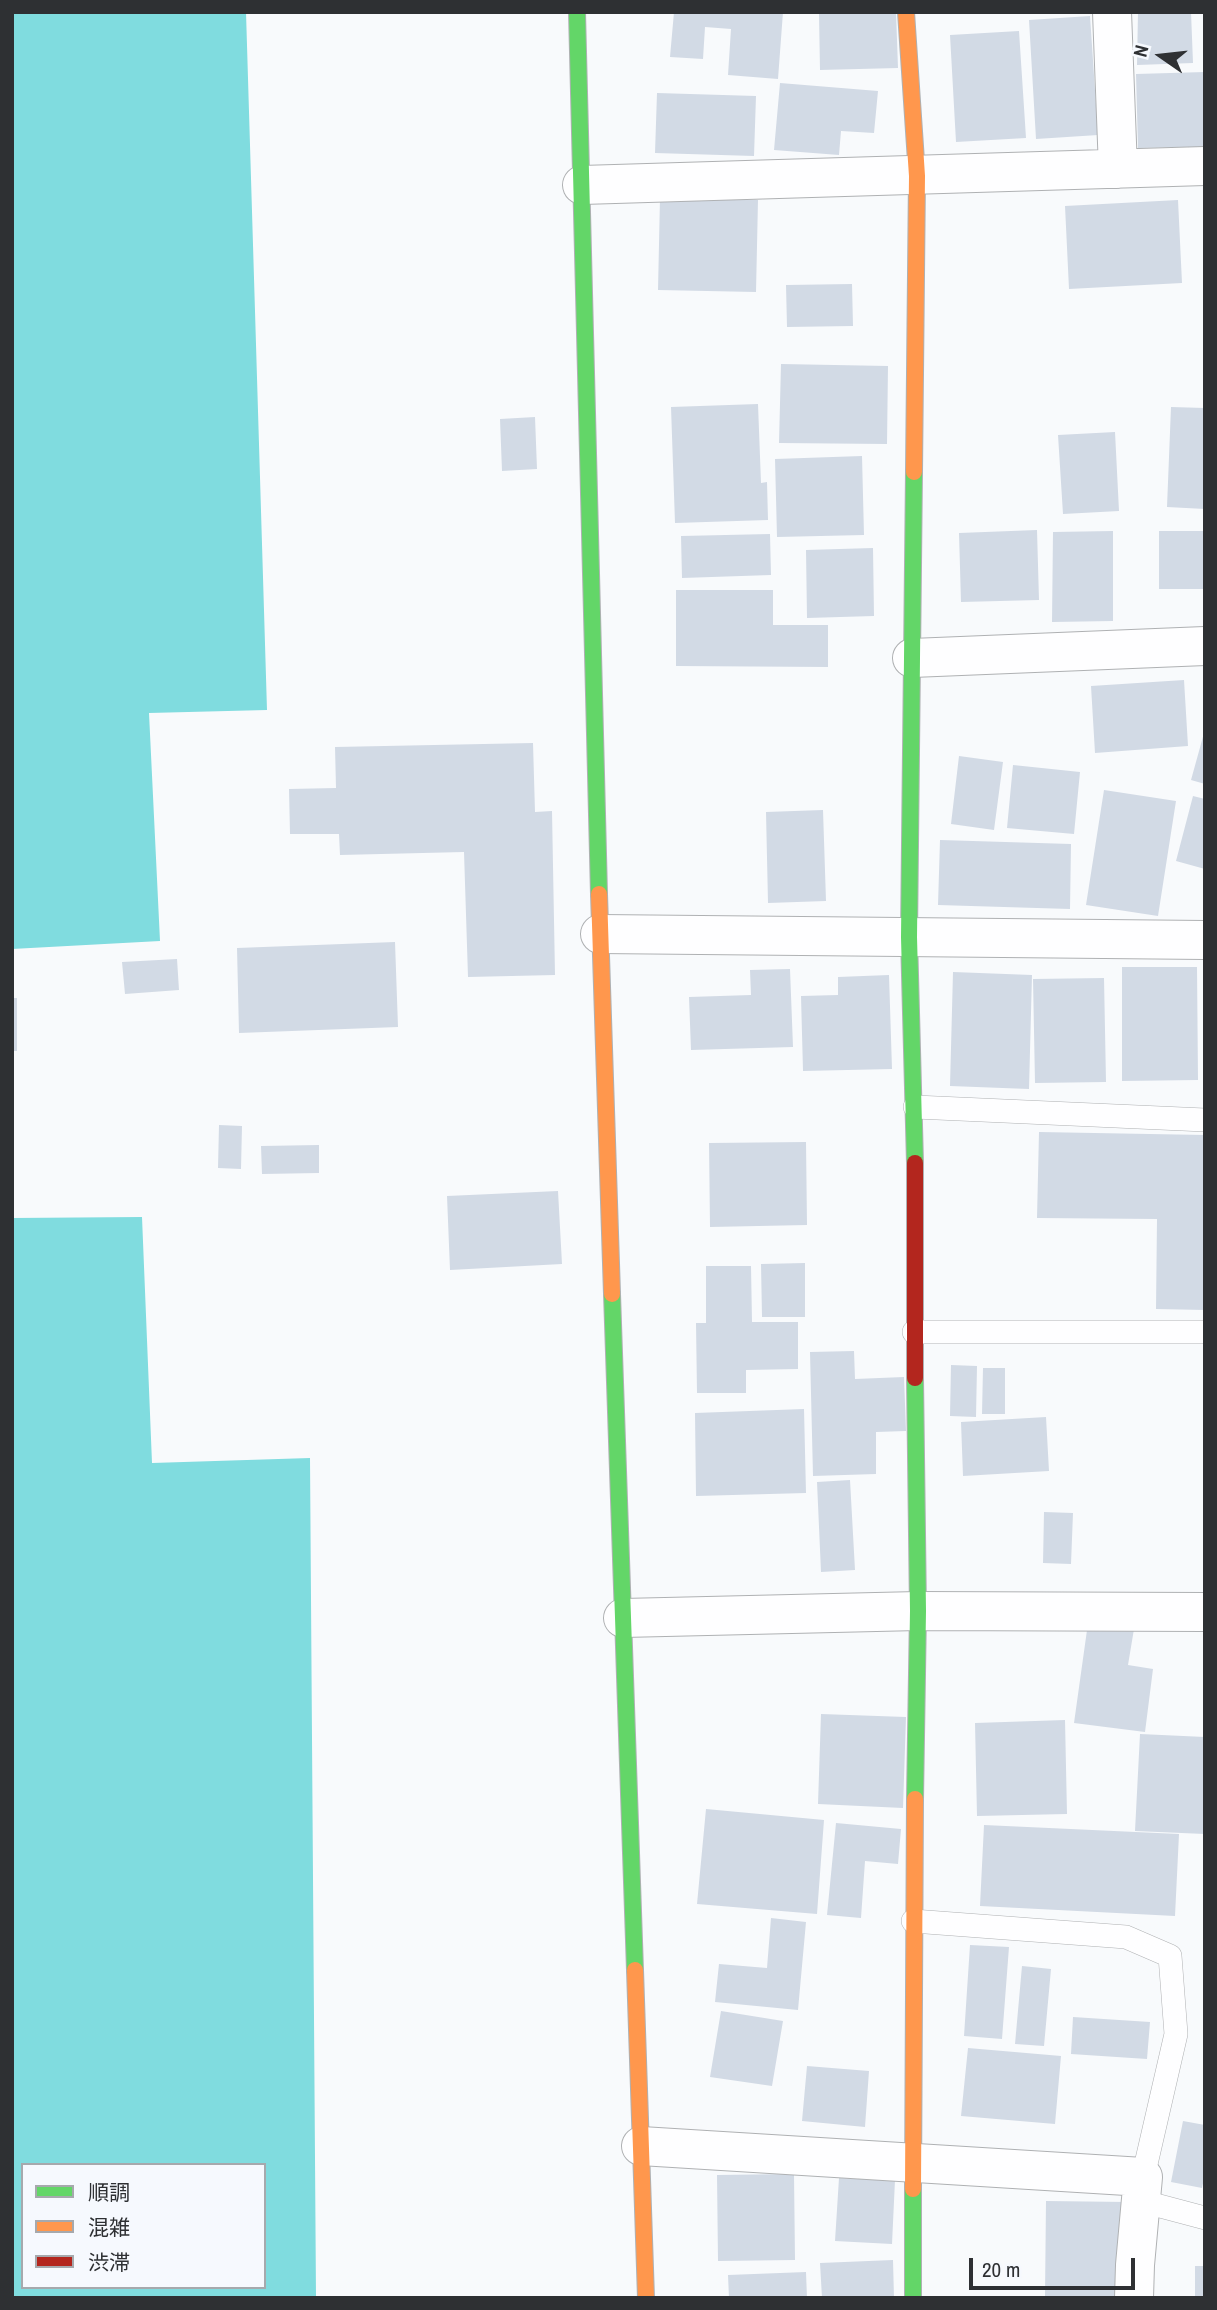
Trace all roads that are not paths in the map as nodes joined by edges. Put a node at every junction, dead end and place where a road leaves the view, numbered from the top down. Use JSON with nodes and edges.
{"nodes":[{"id":1,"x":577,"y":12,"type":"edge"},
{"id":2,"x":906,"y":12,"type":"edge"},
{"id":3,"x":1112,"y":12,"type":"edge"},
{"id":4,"x":1205,"y":166,"type":"edge"},
{"id":5,"x":1118,"y":169,"type":"junction"},
{"id":6,"x":917,"y":176,"type":"junction"},
{"id":7,"x":582,"y":185,"type":"junction"},
{"id":8,"x":1205,"y":646,"type":"edge"},
{"id":9,"x":912,"y":658,"type":"junction"},
{"id":10,"x":600,"y":933,"type":"junction"},
{"id":11,"x":909,"y":937,"type":"junction"},
{"id":12,"x":1205,"y":940,"type":"edge"},
{"id":13,"x":915,"y":1107,"type":"junction"},
{"id":14,"x":1205,"y":1120,"type":"edge"},
{"id":15,"x":914,"y":1332,"type":"junction"},
{"id":16,"x":1205,"y":1332,"type":"edge"},
{"id":17,"x":918,"y":1611,"type":"junction"},
{"id":18,"x":1205,"y":1612,"type":"edge"},
{"id":19,"x":623,"y":1618,"type":"junction"},
{"id":20,"x":913,"y":1921,"type":"junction"},
{"id":21,"x":641,"y":2146,"type":"junction"},
{"id":22,"x":913,"y":2162,"type":"junction"},
{"id":23,"x":1142,"y":2189,"type":"junction"},
{"id":24,"x":1205,"y":2218,"type":"edge"},
{"id":25,"x":646,"y":2298,"type":"edge"},
{"id":26,"x":913,"y":2298,"type":"edge"},
{"id":27,"x":1134,"y":2298,"type":"edge"}],
"edges":[{"from":1,"to":7,"type":"street"},
{"from":2,"to":6,"type":"street"},
{"from":3,"to":5,"type":"street"},
{"from":4,"to":5,"type":"street"},
{"from":5,"to":6,"type":"street"},
{"from":6,"to":7,"type":"street"},
{"from":6,"to":9,"type":"street"},
{"from":7,"to":10,"type":"street"},
{"from":8,"to":9,"type":"street"},
{"from":9,"to":11,"type":"street"},
{"from":10,"to":11,"type":"street"},
{"from":10,"to":19,"type":"street"},
{"from":11,"to":12,"type":"street"},
{"from":11,"to":13,"type":"street"},
{"from":13,"to":14,"type":"lane"},
{"from":13,"to":15,"type":"street"},
{"from":15,"to":16,"type":"lane"},
{"from":15,"to":17,"type":"street"},
{"from":17,"to":18,"type":"street"},
{"from":17,"to":19,"type":"street"},
{"from":17,"to":20,"type":"street"},
{"from":19,"to":21,"type":"street"},
{"from":20,"to":22,"type":"street"},
{"from":20,"to":23,"type":"lane"},
{"from":21,"to":22,"type":"street"},
{"from":21,"to":25,"type":"street"},
{"from":22,"to":23,"type":"street"},
{"from":22,"to":26,"type":"street"},
{"from":23,"to":24,"type":"lane"},
{"from":23,"to":27,"type":"street"}]}
